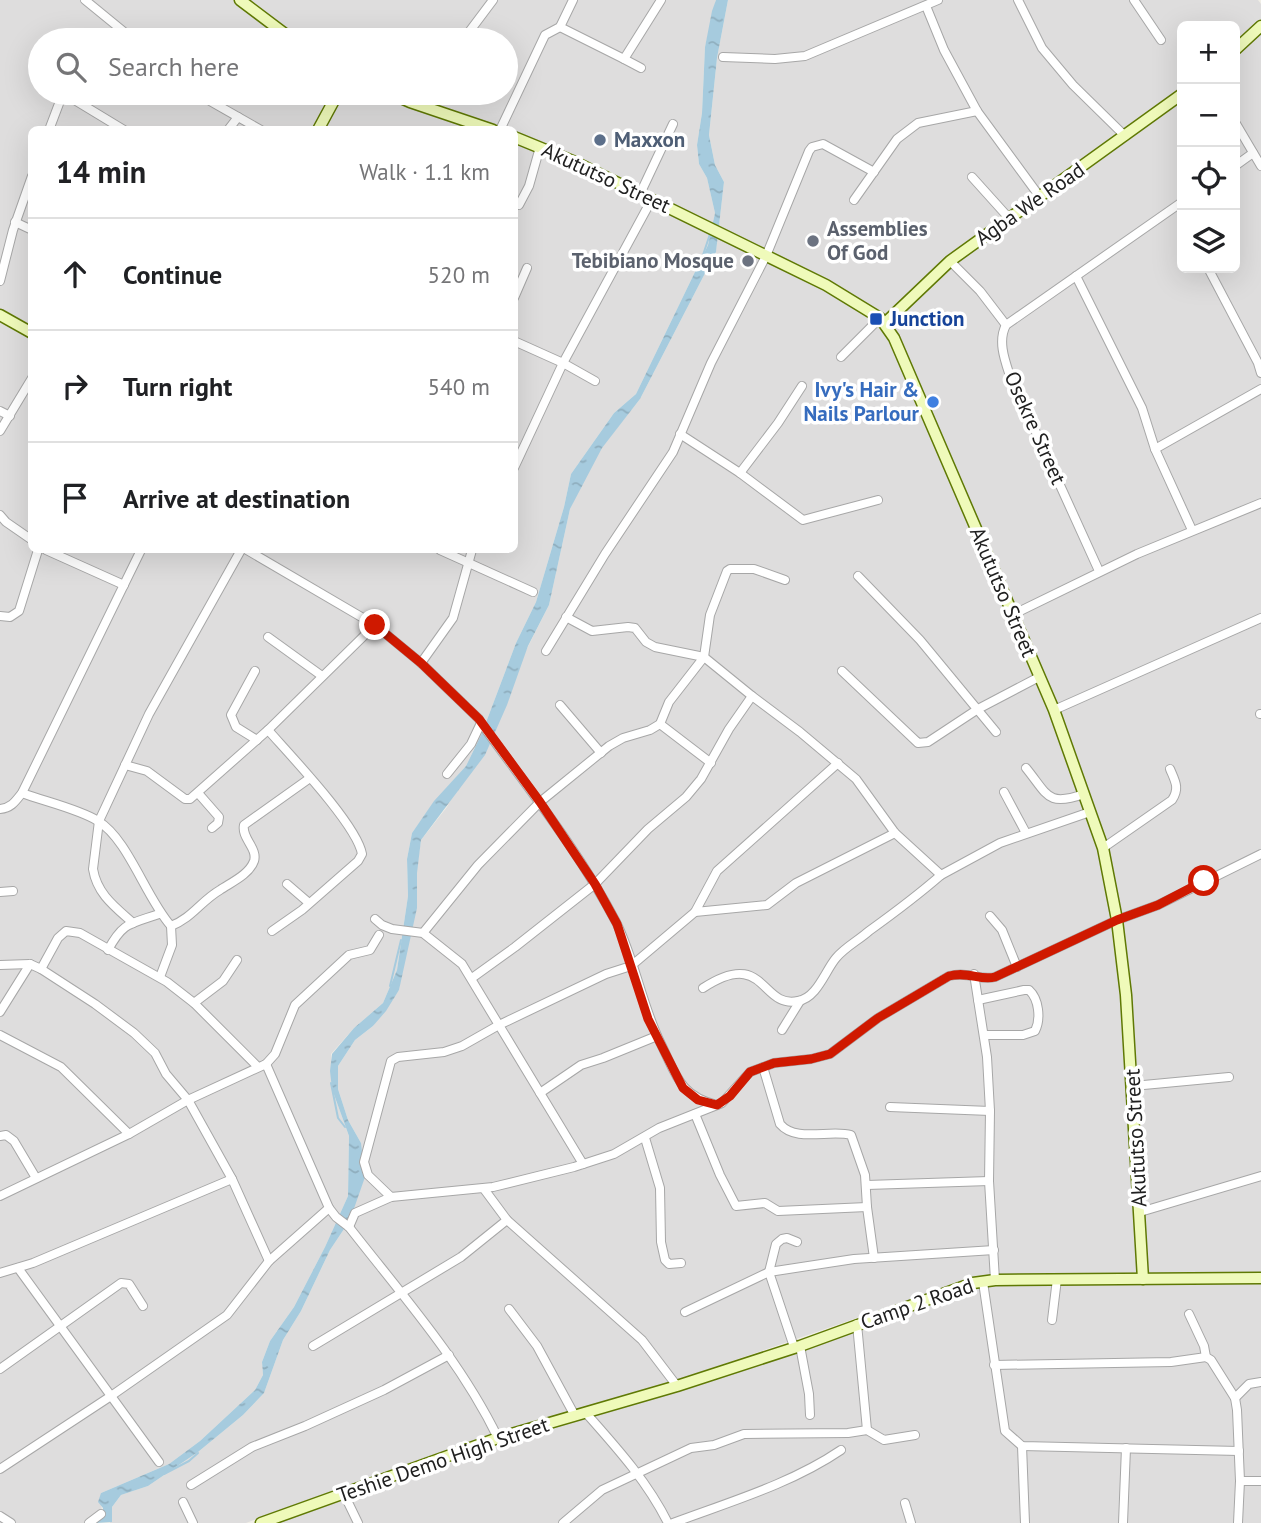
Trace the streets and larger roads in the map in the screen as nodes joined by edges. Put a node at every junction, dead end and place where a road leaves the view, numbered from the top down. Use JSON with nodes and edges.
{"nodes":[{"id":1,"x":85,"y":0,"type":"edge"},
{"id":2,"x":240,"y":0,"type":"edge"},
{"id":3,"x":493,"y":0,"type":"edge"},
{"id":4,"x":573,"y":0,"type":"edge"},
{"id":5,"x":661,"y":0,"type":"edge"},
{"id":6,"x":938,"y":0,"type":"edge"},
{"id":7,"x":1018,"y":0,"type":"edge"},
{"id":8,"x":1134,"y":0,"type":"edge"},
{"id":9,"x":926,"y":6,"type":"junction"},
{"id":10,"x":1261,"y":26,"type":"edge"},
{"id":11,"x":560,"y":27,"type":"junction"},
{"id":12,"x":119,"y":28,"type":"edge"},
{"id":13,"x":277,"y":28,"type":"edge"},
{"id":14,"x":472,"y":28,"type":"edge"},
{"id":15,"x":1161,"y":40,"type":"dead end"},
{"id":16,"x":1240,"y":45,"type":"edge"},
{"id":17,"x":723,"y":57,"type":"dead end"},
{"id":18,"x":624,"y":59,"type":"junction"},
{"id":19,"x":641,"y":68,"type":"dead end"},
{"id":20,"x":518,"y":92,"type":"edge"},
{"id":21,"x":1177,"y":97,"type":"edge"},
{"id":22,"x":58,"y":105,"type":"edge"},
{"id":23,"x":83,"y":105,"type":"edge"},
{"id":24,"x":216,"y":105,"type":"edge"},
{"id":25,"x":332,"y":105,"type":"edge"},
{"id":26,"x":419,"y":105,"type":"edge"},
{"id":27,"x":512,"y":105,"type":"edge"},
{"id":28,"x":977,"y":111,"type":"junction"},
{"id":29,"x":237,"y":117,"type":"junction"},
{"id":30,"x":673,"y":124,"type":"dead end"},
{"id":31,"x":51,"y":126,"type":"edge"},
{"id":32,"x":117,"y":126,"type":"edge"},
{"id":33,"x":231,"y":126,"type":"edge"},
{"id":34,"x":254,"y":126,"type":"edge"},
{"id":35,"x":320,"y":126,"type":"edge"},
{"id":36,"x":481,"y":126,"type":"edge"},
{"id":37,"x":502,"y":126,"type":"edge"},
{"id":38,"x":1240,"y":131,"type":"edge"},
{"id":39,"x":1125,"y":136,"type":"junction"},
{"id":40,"x":518,"y":139,"type":"edge"},
{"id":41,"x":540,"y":147,"type":"junction"},
{"id":42,"x":1253,"y":153,"type":"junction"},
{"id":43,"x":1240,"y":162,"type":"edge"},
{"id":44,"x":1261,"y":166,"type":"edge"},
{"id":45,"x":874,"y":172,"type":"junction"},
{"id":46,"x":972,"y":177,"type":"dead end"},
{"id":47,"x":28,"y":187,"type":"edge"},
{"id":48,"x":640,"y":194,"type":"junction"},
{"id":49,"x":1040,"y":197,"type":"junction"},
{"id":50,"x":652,"y":199,"type":"junction"},
{"id":51,"x":854,"y":200,"type":"dead end"},
{"id":52,"x":519,"y":205,"type":"dead end"},
{"id":53,"x":1177,"y":207,"type":"edge"},
{"id":54,"x":1008,"y":217,"type":"junction"},
{"id":55,"x":15,"y":222,"type":"junction"},
{"id":56,"x":28,"y":228,"type":"edge"},
{"id":57,"x":766,"y":256,"type":"junction"},
{"id":58,"x":950,"y":261,"type":"junction"},
{"id":59,"x":527,"y":268,"type":"dead end"},
{"id":60,"x":1211,"y":273,"type":"edge"},
{"id":61,"x":1076,"y":276,"type":"junction"},
{"id":62,"x":0,"y":281,"type":"edge"},
{"id":63,"x":518,"y":289,"type":"edge"},
{"id":64,"x":0,"y":315,"type":"edge"},
{"id":65,"x":882,"y":320,"type":"junction"},
{"id":66,"x":1006,"y":325,"type":"junction"},
{"id":67,"x":28,"y":331,"type":"edge"},
{"id":68,"x":518,"y":343,"type":"edge"},
{"id":69,"x":841,"y":357,"type":"dead end"},
{"id":70,"x":563,"y":363,"type":"junction"},
{"id":71,"x":1260,"y":363,"type":"edge"},
{"id":72,"x":1261,"y":373,"type":"edge"},
{"id":73,"x":595,"y":382,"type":"dead end"},
{"id":74,"x":28,"y":385,"type":"edge"},
{"id":75,"x":802,"y":386,"type":"dead end"},
{"id":76,"x":1261,"y":389,"type":"edge"},
{"id":77,"x":0,"y":411,"type":"edge"},
{"id":78,"x":10,"y":416,"type":"junction"},
{"id":79,"x":0,"y":431,"type":"edge"},
{"id":80,"x":680,"y":433,"type":"junction"},
{"id":81,"x":1155,"y":449,"type":"junction"},
{"id":82,"x":518,"y":459,"type":"edge"},
{"id":83,"x":740,"y":473,"type":"junction"},
{"id":84,"x":878,"y":500,"type":"dead end"},
{"id":85,"x":1261,"y":503,"type":"edge"},
{"id":86,"x":0,"y":515,"type":"edge"},
{"id":87,"x":1192,"y":530,"type":"junction"},
{"id":88,"x":28,"y":537,"type":"edge"},
{"id":89,"x":37,"y":553,"type":"edge"},
{"id":90,"x":53,"y":553,"type":"edge"},
{"id":91,"x":140,"y":553,"type":"edge"},
{"id":92,"x":239,"y":553,"type":"edge"},
{"id":93,"x":252,"y":553,"type":"edge"},
{"id":94,"x":448,"y":553,"type":"edge"},
{"id":95,"x":471,"y":553,"type":"edge"},
{"id":96,"x":468,"y":561,"type":"junction"},
{"id":97,"x":1099,"y":571,"type":"junction"},
{"id":98,"x":858,"y":576,"type":"dead end"},
{"id":99,"x":785,"y":580,"type":"dead end"},
{"id":100,"x":124,"y":585,"type":"junction"},
{"id":101,"x":533,"y":592,"type":"dead end"},
{"id":102,"x":1012,"y":615,"type":"junction"},
{"id":103,"x":0,"y":616,"type":"edge"},
{"id":104,"x":566,"y":617,"type":"junction"},
{"id":105,"x":1261,"y":618,"type":"edge"},
{"id":106,"x":375,"y":625,"type":"junction"},
{"id":107,"x":268,"y":637,"type":"dead end"},
{"id":108,"x":546,"y":651,"type":"dead end"},
{"id":109,"x":704,"y":657,"type":"junction"},
{"id":110,"x":421,"y":663,"type":"junction"},
{"id":111,"x":255,"y":671,"type":"dead end"},
{"id":112,"x":842,"y":671,"type":"dead end"},
{"id":113,"x":322,"y":676,"type":"junction"},
{"id":114,"x":1039,"y":677,"type":"junction"},
{"id":115,"x":752,"y":696,"type":"junction"},
{"id":116,"x":560,"y":705,"type":"dead end"},
{"id":117,"x":978,"y":709,"type":"junction"},
{"id":118,"x":1054,"y":710,"type":"junction"},
{"id":119,"x":660,"y":723,"type":"junction"},
{"id":120,"x":483,"y":726,"type":"junction"},
{"id":121,"x":268,"y":730,"type":"junction"},
{"id":122,"x":996,"y":732,"type":"dead end"},
{"id":123,"x":257,"y":740,"type":"junction"},
{"id":124,"x":601,"y":753,"type":"junction"},
{"id":125,"x":711,"y":763,"type":"junction"},
{"id":126,"x":838,"y":763,"type":"junction"},
{"id":127,"x":125,"y":765,"type":"junction"},
{"id":128,"x":1026,"y":768,"type":"dead end"},
{"id":129,"x":1170,"y":769,"type":"dead end"},
{"id":130,"x":447,"y":774,"type":"dead end"},
{"id":131,"x":310,"y":778,"type":"junction"},
{"id":132,"x":1004,"y":792,"type":"dead end"},
{"id":133,"x":22,"y":793,"type":"junction"},
{"id":134,"x":198,"y":793,"type":"junction"},
{"id":135,"x":1084,"y":794,"type":"junction"},
{"id":136,"x":540,"y":802,"type":"junction"},
{"id":137,"x":0,"y":809,"type":"edge"},
{"id":138,"x":1090,"y":812,"type":"junction"},
{"id":139,"x":99,"y":821,"type":"junction"},
{"id":140,"x":212,"y":828,"type":"dead end"},
{"id":141,"x":895,"y":833,"type":"junction"},
{"id":142,"x":1026,"y":833,"type":"junction"},
{"id":143,"x":1103,"y":848,"type":"junction"},
{"id":144,"x":1261,"y":854,"type":"edge"},
{"id":145,"x":941,"y":875,"type":"junction"},
{"id":146,"x":287,"y":884,"type":"dead end"},
{"id":147,"x":595,"y":884,"type":"junction"},
{"id":148,"x":13,"y":891,"type":"dead end"},
{"id":149,"x":0,"y":892,"type":"edge"},
{"id":150,"x":309,"y":903,"type":"junction"},
{"id":151,"x":695,"y":912,"type":"junction"},
{"id":152,"x":159,"y":914,"type":"junction"},
{"id":153,"x":989,"y":916,"type":"dead end"},
{"id":154,"x":375,"y":919,"type":"dead end"},
{"id":155,"x":1117,"y":920,"type":"junction"},
{"id":156,"x":133,"y":923,"type":"junction"},
{"id":157,"x":171,"y":926,"type":"junction"},
{"id":158,"x":272,"y":931,"type":"dead end"},
{"id":159,"x":423,"y":933,"type":"junction"},
{"id":160,"x":379,"y":935,"type":"dead end"},
{"id":161,"x":108,"y":950,"type":"junction"},
{"id":162,"x":237,"y":960,"type":"dead end"},
{"id":163,"x":30,"y":964,"type":"junction"},
{"id":164,"x":0,"y":965,"type":"edge"},
{"id":165,"x":631,"y":966,"type":"junction"},
{"id":166,"x":1017,"y":967,"type":"junction"},
{"id":167,"x":41,"y":969,"type":"junction"},
{"id":168,"x":974,"y":974,"type":"junction"},
{"id":169,"x":160,"y":977,"type":"junction"},
{"id":170,"x":472,"y":978,"type":"junction"},
{"id":171,"x":704,"y":988,"type":"dead end"},
{"id":172,"x":978,"y":1000,"type":"junction"},
{"id":173,"x":800,"y":1001,"type":"junction"},
{"id":174,"x":194,"y":1003,"type":"junction"},
{"id":175,"x":0,"y":1012,"type":"edge"},
{"id":176,"x":499,"y":1025,"type":"junction"},
{"id":177,"x":782,"y":1030,"type":"dead end"},
{"id":178,"x":0,"y":1035,"type":"edge"},
{"id":179,"x":984,"y":1035,"type":"junction"},
{"id":180,"x":657,"y":1036,"type":"junction"},
{"id":181,"x":262,"y":1065,"type":"junction"},
{"id":182,"x":763,"y":1067,"type":"junction"},
{"id":183,"x":1229,"y":1077,"type":"dead end"},
{"id":184,"x":1133,"y":1086,"type":"junction"},
{"id":185,"x":540,"y":1093,"type":"junction"},
{"id":186,"x":188,"y":1100,"type":"junction"},
{"id":187,"x":717,"y":1105,"type":"junction"},
{"id":188,"x":890,"y":1107,"type":"dead end"},
{"id":189,"x":990,"y":1111,"type":"junction"},
{"id":190,"x":695,"y":1114,"type":"junction"},
{"id":191,"x":129,"y":1134,"type":"junction"},
{"id":192,"x":0,"y":1136,"type":"edge"},
{"id":193,"x":645,"y":1138,"type":"junction"},
{"id":194,"x":583,"y":1164,"type":"junction"},
{"id":195,"x":1261,"y":1176,"type":"edge"},
{"id":196,"x":36,"y":1178,"type":"junction"},
{"id":197,"x":232,"y":1179,"type":"junction"},
{"id":198,"x":989,"y":1181,"type":"junction"},
{"id":199,"x":867,"y":1185,"type":"junction"},
{"id":200,"x":484,"y":1189,"type":"junction"},
{"id":201,"x":0,"y":1196,"type":"edge"},
{"id":202,"x":391,"y":1197,"type":"junction"},
{"id":203,"x":867,"y":1207,"type":"junction"},
{"id":204,"x":329,"y":1208,"type":"junction"},
{"id":205,"x":1140,"y":1212,"type":"junction"},
{"id":206,"x":508,"y":1220,"type":"junction"},
{"id":207,"x":349,"y":1227,"type":"junction"},
{"id":208,"x":797,"y":1242,"type":"dead end"},
{"id":209,"x":994,"y":1250,"type":"junction"},
{"id":210,"x":874,"y":1258,"type":"junction"},
{"id":211,"x":269,"y":1261,"type":"junction"},
{"id":212,"x":681,"y":1263,"type":"dead end"},
{"id":213,"x":18,"y":1268,"type":"junction"},
{"id":214,"x":0,"y":1272,"type":"edge"},
{"id":215,"x":769,"y":1272,"type":"junction"},
{"id":216,"x":1261,"y":1278,"type":"edge"},
{"id":217,"x":1057,"y":1279,"type":"junction"},
{"id":218,"x":1143,"y":1279,"type":"junction"},
{"id":219,"x":995,"y":1280,"type":"junction"},
{"id":220,"x":983,"y":1282,"type":"junction"},
{"id":221,"x":400,"y":1293,"type":"junction"},
{"id":222,"x":143,"y":1306,"type":"dead end"},
{"id":223,"x":509,"y":1308,"type":"dead end"},
{"id":224,"x":685,"y":1312,"type":"dead end"},
{"id":225,"x":1189,"y":1314,"type":"dead end"},
{"id":226,"x":1052,"y":1320,"type":"dead end"},
{"id":227,"x":857,"y":1324,"type":"junction"},
{"id":228,"x":59,"y":1325,"type":"junction"},
{"id":229,"x":313,"y":1346,"type":"dead end"},
{"id":230,"x":797,"y":1346,"type":"junction"},
{"id":231,"x":449,"y":1355,"type":"junction"},
{"id":232,"x":1206,"y":1357,"type":"junction"},
{"id":233,"x":994,"y":1364,"type":"junction"},
{"id":234,"x":0,"y":1368,"type":"edge"},
{"id":235,"x":1261,"y":1382,"type":"edge"},
{"id":236,"x":677,"y":1386,"type":"junction"},
{"id":237,"x":111,"y":1396,"type":"junction"},
{"id":238,"x":1234,"y":1398,"type":"junction"},
{"id":239,"x":581,"y":1415,"type":"junction"},
{"id":240,"x":810,"y":1415,"type":"dead end"},
{"id":241,"x":867,"y":1430,"type":"junction"},
{"id":242,"x":915,"y":1435,"type":"dead end"},
{"id":243,"x":498,"y":1438,"type":"junction"},
{"id":244,"x":1022,"y":1446,"type":"junction"},
{"id":245,"x":1126,"y":1448,"type":"junction"},
{"id":246,"x":841,"y":1450,"type":"dead end"},
{"id":247,"x":1239,"y":1451,"type":"junction"},
{"id":248,"x":159,"y":1462,"type":"dead end"},
{"id":249,"x":0,"y":1469,"type":"edge"},
{"id":250,"x":638,"y":1472,"type":"junction"},
{"id":251,"x":1240,"y":1481,"type":"junction"},
{"id":252,"x":1261,"y":1481,"type":"edge"},
{"id":253,"x":191,"y":1485,"type":"dead end"},
{"id":254,"x":344,"y":1494,"type":"junction"},
{"id":255,"x":183,"y":1502,"type":"dead end"},
{"id":256,"x":905,"y":1503,"type":"dead end"},
{"id":257,"x":102,"y":1514,"type":"dead end"},
{"id":258,"x":0,"y":1516,"type":"edge"},
{"id":259,"x":11,"y":1523,"type":"edge"},
{"id":260,"x":89,"y":1523,"type":"edge"},
{"id":261,"x":192,"y":1523,"type":"edge"},
{"id":262,"x":261,"y":1523,"type":"edge"},
{"id":263,"x":358,"y":1523,"type":"edge"},
{"id":264,"x":563,"y":1523,"type":"edge"},
{"id":265,"x":668,"y":1523,"type":"edge"},
{"id":266,"x":674,"y":1523,"type":"edge"},
{"id":267,"x":911,"y":1523,"type":"edge"},
{"id":268,"x":1025,"y":1523,"type":"edge"},
{"id":269,"x":1123,"y":1523,"type":"edge"},
{"id":270,"x":1238,"y":1523,"type":"edge"}],
"edges":[{"from":1,"to":12,"type":"street"},
{"from":2,"to":13,"type":"street"},
{"from":3,"to":14,"type":"street"},
{"from":4,"to":11,"type":"street"},
{"from":5,"to":18,"type":"street"},
{"from":6,"to":9,"type":"street"},
{"from":7,"to":39,"type":"street"},
{"from":8,"to":15,"type":"street"},
{"from":9,"to":17,"type":"street"},
{"from":9,"to":28,"type":"street"},
{"from":10,"to":16,"type":"street"},
{"from":11,"to":18,"type":"street"},
{"from":11,"to":20,"type":"street"},
{"from":18,"to":19,"type":"street"},
{"from":21,"to":39,"type":"street","name":"Agba We Road"},
{"from":22,"to":31,"type":"street"},
{"from":23,"to":32,"type":"street"},
{"from":24,"to":29,"type":"street"},
{"from":25,"to":35,"type":"street"},
{"from":26,"to":36,"type":"street"},
{"from":27,"to":37,"type":"street"},
{"from":28,"to":45,"type":"street"},
{"from":28,"to":49,"type":"street"},
{"from":29,"to":33,"type":"street"},
{"from":29,"to":34,"type":"street"},
{"from":30,"to":48,"type":"street"},
{"from":38,"to":42,"type":"street"},
{"from":39,"to":49,"type":"street","name":"Agba We Road"},
{"from":40,"to":41,"type":"street","name":"Akututso Street"},
{"from":41,"to":48,"type":"street","name":"Akututso Street"},
{"from":41,"to":52,"type":"street"},
{"from":42,"to":43,"type":"street"},
{"from":42,"to":44,"type":"street"},
{"from":45,"to":51,"type":"street"},
{"from":45,"to":57,"type":"street"},
{"from":46,"to":54,"type":"street"},
{"from":47,"to":55,"type":"street"},
{"from":48,"to":50,"type":"street","name":"Akututso Street"},
{"from":49,"to":54,"type":"street","name":"Agba We Road"},
{"from":50,"to":57,"type":"street","name":"Akututso Street"},
{"from":50,"to":70,"type":"street"},
{"from":53,"to":61,"type":"street"},
{"from":54,"to":58,"type":"street","name":"Agba We Road"},
{"from":55,"to":56,"type":"street"},
{"from":55,"to":62,"type":"street"},
{"from":57,"to":65,"type":"street","name":"Akututso Street"},
{"from":57,"to":80,"type":"street"},
{"from":58,"to":65,"type":"street","name":"Agba We Road"},
{"from":58,"to":66,"type":"street"},
{"from":59,"to":63,"type":"street"},
{"from":60,"to":71,"type":"street"},
{"from":61,"to":66,"type":"street"},
{"from":61,"to":81,"type":"street"},
{"from":64,"to":67,"type":"street"},
{"from":65,"to":69,"type":"street"},
{"from":65,"to":102,"type":"street","name":"Akututso Street"},
{"from":66,"to":97,"type":"street","name":"Osekre Street"},
{"from":68,"to":70,"type":"street"},
{"from":70,"to":73,"type":"street"},
{"from":70,"to":82,"type":"street"},
{"from":71,"to":72,"type":"street"},
{"from":74,"to":78,"type":"street"},
{"from":75,"to":83,"type":"street"},
{"from":76,"to":81,"type":"street"},
{"from":77,"to":78,"type":"street"},
{"from":78,"to":79,"type":"street"},
{"from":80,"to":83,"type":"street"},
{"from":80,"to":104,"type":"street"},
{"from":81,"to":87,"type":"street"},
{"from":83,"to":84,"type":"street"},
{"from":85,"to":87,"type":"street"},
{"from":86,"to":88,"type":"street"},
{"from":87,"to":97,"type":"street"},
{"from":89,"to":103,"type":"street"},
{"from":90,"to":100,"type":"street"},
{"from":91,"to":100,"type":"street"},
{"from":92,"to":127,"type":"street"},
{"from":93,"to":106,"type":"street"},
{"from":94,"to":96,"type":"street"},
{"from":95,"to":96,"type":"street"},
{"from":96,"to":101,"type":"street"},
{"from":96,"to":110,"type":"street"},
{"from":97,"to":102,"type":"street"},
{"from":98,"to":117,"type":"street"},
{"from":99,"to":109,"type":"street"},
{"from":100,"to":133,"type":"street"},
{"from":102,"to":114,"type":"street","name":"Akututso Street"},
{"from":104,"to":108,"type":"street"},
{"from":104,"to":109,"type":"street"},
{"from":105,"to":118,"type":"street"},
{"from":106,"to":110,"type":"street"},
{"from":106,"to":113,"type":"street"},
{"from":107,"to":113,"type":"street"},
{"from":109,"to":115,"type":"street"},
{"from":109,"to":119,"type":"street"},
{"from":110,"to":120,"type":"street"},
{"from":111,"to":123,"type":"street"},
{"from":112,"to":117,"type":"street"},
{"from":113,"to":121,"type":"street"},
{"from":114,"to":117,"type":"street"},
{"from":114,"to":118,"type":"street","name":"Akututso Street"},
{"from":115,"to":125,"type":"street"},
{"from":115,"to":126,"type":"street"},
{"from":116,"to":124,"type":"street"},
{"from":117,"to":122,"type":"street"},
{"from":118,"to":135,"type":"street","name":"Akututso Street"},
{"from":119,"to":124,"type":"street"},
{"from":119,"to":125,"type":"street"},
{"from":120,"to":130,"type":"street"},
{"from":120,"to":136,"type":"street"},
{"from":121,"to":123,"type":"street"},
{"from":121,"to":131,"type":"street"},
{"from":123,"to":134,"type":"street"},
{"from":124,"to":136,"type":"street"},
{"from":125,"to":147,"type":"street"},
{"from":126,"to":141,"type":"street"},
{"from":126,"to":151,"type":"street"},
{"from":127,"to":134,"type":"street"},
{"from":127,"to":139,"type":"street"},
{"from":128,"to":135,"type":"street"},
{"from":129,"to":143,"type":"street"},
{"from":131,"to":150,"type":"street"},
{"from":131,"to":157,"type":"street"},
{"from":132,"to":142,"type":"street"},
{"from":133,"to":137,"type":"street"},
{"from":133,"to":139,"type":"street"},
{"from":134,"to":140,"type":"street"},
{"from":135,"to":138,"type":"street","name":"Akututso Street"},
{"from":136,"to":147,"type":"street"},
{"from":136,"to":159,"type":"street"},
{"from":138,"to":142,"type":"street"},
{"from":138,"to":143,"type":"street","name":"Akututso Street"},
{"from":139,"to":152,"type":"street"},
{"from":139,"to":156,"type":"street"},
{"from":141,"to":145,"type":"street"},
{"from":141,"to":151,"type":"street"},
{"from":142,"to":145,"type":"street"},
{"from":143,"to":155,"type":"street","name":"Akututso Street"},
{"from":144,"to":155,"type":"street"},
{"from":145,"to":173,"type":"street"},
{"from":146,"to":150,"type":"street"},
{"from":147,"to":165,"type":"street"},
{"from":147,"to":170,"type":"street"},
{"from":148,"to":149,"type":"street"},
{"from":150,"to":158,"type":"street"},
{"from":151,"to":165,"type":"street"},
{"from":152,"to":156,"type":"street"},
{"from":152,"to":157,"type":"street"},
{"from":153,"to":166,"type":"street"},
{"from":154,"to":159,"type":"street"},
{"from":155,"to":166,"type":"street"},
{"from":155,"to":184,"type":"street","name":"Akututso Street"},
{"from":156,"to":161,"type":"street"},
{"from":157,"to":169,"type":"street"},
{"from":159,"to":170,"type":"street"},
{"from":160,"to":181,"type":"street"},
{"from":161,"to":167,"type":"street"},
{"from":161,"to":169,"type":"street"},
{"from":162,"to":174,"type":"street"},
{"from":163,"to":164,"type":"street"},
{"from":163,"to":167,"type":"street"},
{"from":163,"to":175,"type":"street"},
{"from":165,"to":176,"type":"street"},
{"from":165,"to":180,"type":"street"},
{"from":166,"to":168,"type":"street"},
{"from":167,"to":186,"type":"street"},
{"from":168,"to":172,"type":"street"},
{"from":168,"to":182,"type":"street"},
{"from":169,"to":174,"type":"street"},
{"from":170,"to":176,"type":"street"},
{"from":171,"to":173,"type":"street"},
{"from":172,"to":179,"type":"street"},
{"from":172,"to":179,"type":"street"},
{"from":173,"to":177,"type":"street"},
{"from":174,"to":181,"type":"street"},
{"from":176,"to":185,"type":"street"},
{"from":176,"to":202,"type":"street"},
{"from":178,"to":191,"type":"street"},
{"from":179,"to":189,"type":"street"},
{"from":180,"to":185,"type":"street"},
{"from":180,"to":187,"type":"street"},
{"from":181,"to":186,"type":"street"},
{"from":181,"to":204,"type":"street"},
{"from":182,"to":187,"type":"street"},
{"from":182,"to":199,"type":"street"},
{"from":183,"to":184,"type":"street"},
{"from":184,"to":205,"type":"street","name":"Akututso Street"},
{"from":185,"to":194,"type":"street"},
{"from":186,"to":191,"type":"street"},
{"from":186,"to":197,"type":"street"},
{"from":187,"to":190,"type":"street"},
{"from":188,"to":189,"type":"street"},
{"from":189,"to":198,"type":"street"},
{"from":190,"to":193,"type":"street"},
{"from":190,"to":203,"type":"street"},
{"from":191,"to":196,"type":"street"},
{"from":192,"to":196,"type":"street"},
{"from":193,"to":194,"type":"street"},
{"from":193,"to":212,"type":"street"},
{"from":194,"to":200,"type":"street"},
{"from":195,"to":205,"type":"street"},
{"from":196,"to":201,"type":"street"},
{"from":197,"to":211,"type":"street"},
{"from":197,"to":213,"type":"street"},
{"from":198,"to":199,"type":"street"},
{"from":198,"to":209,"type":"street"},
{"from":199,"to":203,"type":"street"},
{"from":200,"to":202,"type":"street"},
{"from":200,"to":206,"type":"street"},
{"from":202,"to":207,"type":"street"},
{"from":203,"to":210,"type":"street"},
{"from":204,"to":207,"type":"street"},
{"from":204,"to":211,"type":"street"},
{"from":205,"to":218,"type":"street","name":"Akututso Street"},
{"from":206,"to":221,"type":"street"},
{"from":206,"to":236,"type":"street"},
{"from":207,"to":221,"type":"street"},
{"from":208,"to":215,"type":"street"},
{"from":209,"to":210,"type":"street"},
{"from":209,"to":219,"type":"street"},
{"from":210,"to":215,"type":"street"},
{"from":211,"to":237,"type":"street"},
{"from":213,"to":214,"type":"street"},
{"from":213,"to":228,"type":"street"},
{"from":215,"to":224,"type":"street"},
{"from":215,"to":230,"type":"street"},
{"from":216,"to":218,"type":"street","name":"Camp 2 Road"},
{"from":217,"to":218,"type":"street","name":"Camp 2 Road"},
{"from":217,"to":219,"type":"street","name":"Camp 2 Road"},
{"from":217,"to":226,"type":"street"},
{"from":219,"to":220,"type":"street","name":"Camp 2 Road"},
{"from":220,"to":227,"type":"street","name":"Camp 2 Road"},
{"from":220,"to":233,"type":"street"},
{"from":221,"to":229,"type":"street"},
{"from":221,"to":231,"type":"street"},
{"from":222,"to":228,"type":"street"},
{"from":223,"to":239,"type":"street"},
{"from":225,"to":232,"type":"street"},
{"from":227,"to":230,"type":"street","name":"Camp 2 Road"},
{"from":227,"to":241,"type":"street"},
{"from":228,"to":234,"type":"street"},
{"from":228,"to":237,"type":"street"},
{"from":230,"to":236,"type":"street","name":"Camp 2 Road"},
{"from":230,"to":240,"type":"street"},
{"from":231,"to":243,"type":"street"},
{"from":231,"to":253,"type":"street"},
{"from":232,"to":233,"type":"street"},
{"from":232,"to":238,"type":"street"},
{"from":233,"to":244,"type":"street"},
{"from":235,"to":238,"type":"street"},
{"from":236,"to":239,"type":"street","name":"Camp 2 Road"},
{"from":237,"to":248,"type":"street"},
{"from":237,"to":249,"type":"street"},
{"from":238,"to":247,"type":"street"},
{"from":239,"to":243,"type":"street","name":"Teshie Demo High Street"},
{"from":239,"to":250,"type":"street"},
{"from":241,"to":242,"type":"street"},
{"from":241,"to":250,"type":"street"},
{"from":243,"to":254,"type":"street","name":"Teshie Demo High Street"},
{"from":244,"to":245,"type":"street"},
{"from":244,"to":268,"type":"street"},
{"from":245,"to":247,"type":"street"},
{"from":245,"to":269,"type":"street"},
{"from":246,"to":266,"type":"street"},
{"from":247,"to":251,"type":"street"},
{"from":250,"to":264,"type":"street"},
{"from":250,"to":265,"type":"street"},
{"from":251,"to":252,"type":"street"},
{"from":251,"to":270,"type":"street"},
{"from":254,"to":262,"type":"street","name":"Teshie Demo High Street"},
{"from":254,"to":263,"type":"street"},
{"from":255,"to":261,"type":"street"},
{"from":256,"to":267,"type":"street"},
{"from":257,"to":260,"type":"street"},
{"from":258,"to":259,"type":"street"}]}
